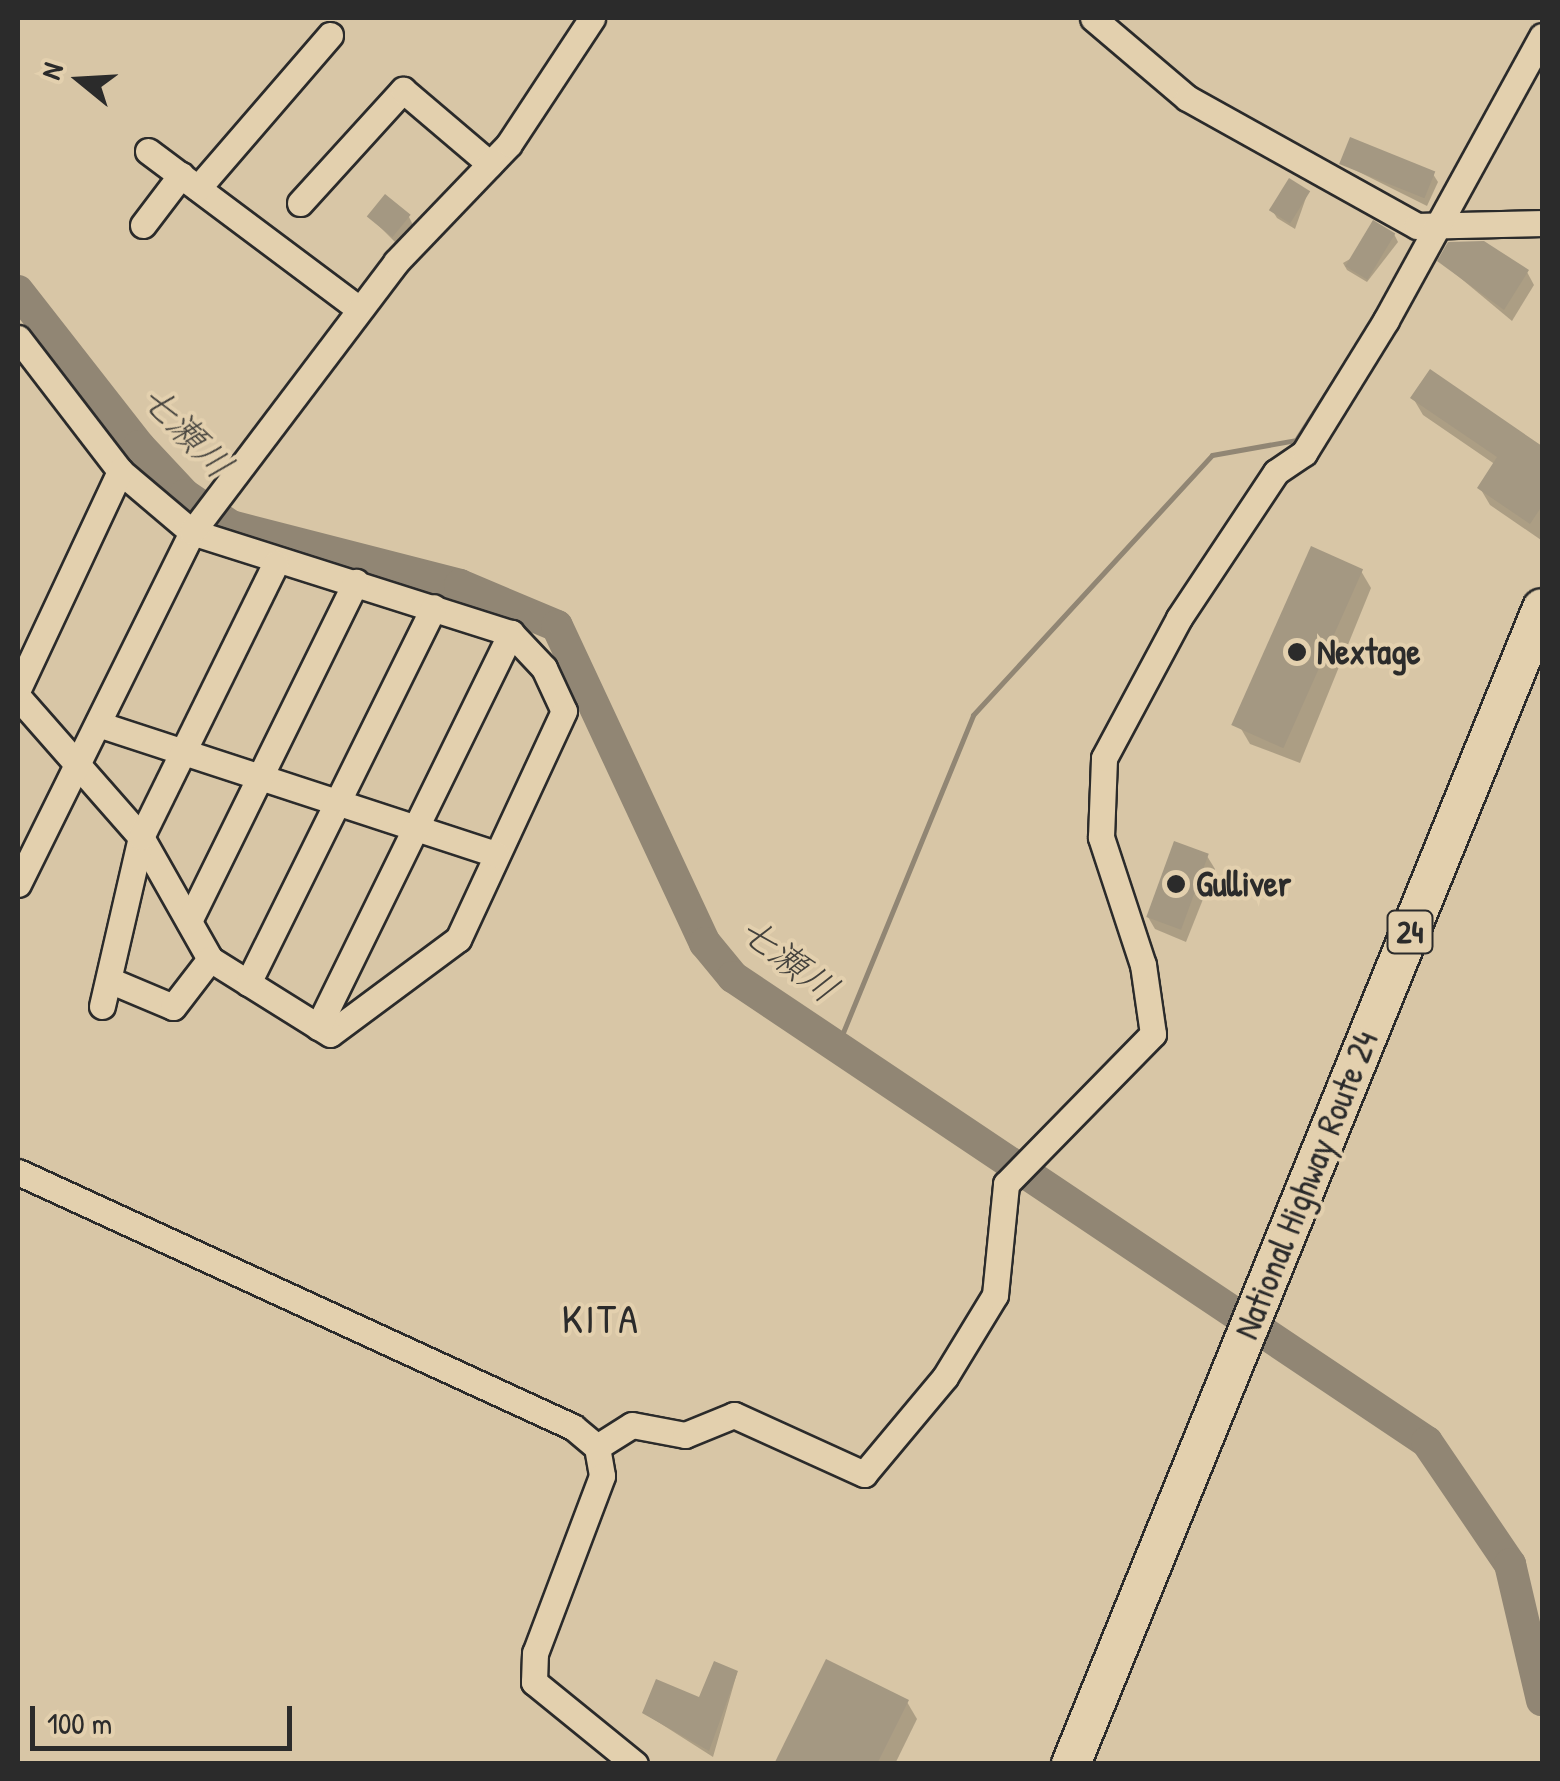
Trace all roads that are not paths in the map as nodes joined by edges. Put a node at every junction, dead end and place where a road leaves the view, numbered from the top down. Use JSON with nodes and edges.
{"nodes":[{"id":1,"x":592,"y":18,"type":"edge"},
{"id":2,"x":1093,"y":18,"type":"edge"},
{"id":3,"x":330,"y":35,"type":"dead end"},
{"id":4,"x":1542,"y":36,"type":"edge"},
{"id":5,"x":148,"y":152,"type":"dead end"},
{"id":6,"x":490,"y":164,"type":"junction"},
{"id":7,"x":189,"y":182,"type":"junction"},
{"id":8,"x":300,"y":203,"type":"dead end"},
{"id":9,"x":1542,"y":223,"type":"edge"},
{"id":10,"x":143,"y":225,"type":"dead end"},
{"id":11,"x":1438,"y":229,"type":"junction"},
{"id":12,"x":360,"y":309,"type":"junction"},
{"id":13,"x":18,"y":338,"type":"edge"},
{"id":14,"x":120,"y":471,"type":"junction"},
{"id":15,"x":192,"y":532,"type":"junction"},
{"id":16,"x":276,"y":563,"type":"junction"},
{"id":17,"x":356,"y":582,"type":"junction"},
{"id":18,"x":434,"y":607,"type":"junction"},
{"id":19,"x":1542,"y":608,"type":"edge"},
{"id":20,"x":511,"y":633,"type":"junction"},
{"id":21,"x":1542,"y":672,"type":"edge"},
{"id":22,"x":18,"y":689,"type":"edge"},
{"id":23,"x":18,"y":697,"type":"edge"},
{"id":24,"x":98,"y":724,"type":"junction"},
{"id":25,"x":181,"y":758,"type":"junction"},
{"id":26,"x":80,"y":763,"type":"junction"},
{"id":27,"x":262,"y":778,"type":"junction"},
{"id":28,"x":339,"y":799,"type":"junction"},
{"id":29,"x":418,"y":824,"type":"junction"},
{"id":30,"x":141,"y":837,"type":"junction"},
{"id":31,"x":24,"y":852,"type":"edge"},
{"id":32,"x":496,"y":854,"type":"junction"},
{"id":33,"x":18,"y":884,"type":"edge"},
{"id":34,"x":190,"y":921,"type":"junction"},
{"id":35,"x":210,"y":959,"type":"junction"},
{"id":36,"x":109,"y":980,"type":"junction"},
{"id":37,"x":248,"y":983,"type":"junction"},
{"id":38,"x":102,"y":1006,"type":"dead end"},
{"id":39,"x":318,"y":1027,"type":"junction"},
{"id":40,"x":18,"y":1172,"type":"edge"},
{"id":41,"x":1290,"y":1258,"type":"junction"},
{"id":42,"x":1247,"y":1363,"type":"junction"},
{"id":43,"x":597,"y":1447,"type":"junction"},
{"id":44,"x":635,"y":1764,"type":"edge"},
{"id":45,"x":1071,"y":1764,"type":"edge"},
{"id":46,"x":1098,"y":1764,"type":"edge"}],
"edges":[{"from":1,"to":6,"type":"street"},
{"from":2,"to":11,"type":"street"},
{"from":3,"to":7,"type":"street"},
{"from":4,"to":11,"type":"street"},
{"from":5,"to":7,"type":"street"},
{"from":6,"to":8,"type":"street"},
{"from":6,"to":12,"type":"street"},
{"from":7,"to":10,"type":"street"},
{"from":7,"to":12,"type":"street"},
{"from":9,"to":11,"type":"street"},
{"from":11,"to":43,"type":"street"},
{"from":12,"to":15,"type":"street"},
{"from":13,"to":14,"type":"street"},
{"from":14,"to":15,"type":"street"},
{"from":14,"to":22,"type":"street"},
{"from":15,"to":16,"type":"street"},
{"from":15,"to":24,"type":"street"},
{"from":16,"to":17,"type":"street"},
{"from":16,"to":25,"type":"street"},
{"from":17,"to":18,"type":"street"},
{"from":17,"to":27,"type":"street"},
{"from":18,"to":20,"type":"street"},
{"from":18,"to":28,"type":"street"},
{"from":19,"to":41,"type":"highway","name":"National Highway Route 24","number":"24"},
{"from":20,"to":29,"type":"street"},
{"from":20,"to":32,"type":"street"},
{"from":21,"to":41,"type":"highway","name":"National Highway Route 24","number":"24"},
{"from":23,"to":26,"type":"street"},
{"from":24,"to":25,"type":"street"},
{"from":24,"to":26,"type":"street"},
{"from":25,"to":27,"type":"street"},
{"from":25,"to":30,"type":"street"},
{"from":26,"to":30,"type":"street"},
{"from":26,"to":31,"type":"street"},
{"from":27,"to":28,"type":"street"},
{"from":27,"to":34,"type":"street"},
{"from":28,"to":29,"type":"street"},
{"from":28,"to":37,"type":"street"},
{"from":29,"to":32,"type":"street"},
{"from":29,"to":39,"type":"street"},
{"from":30,"to":34,"type":"street"},
{"from":30,"to":36,"type":"street"},
{"from":31,"to":33,"type":"street"},
{"from":32,"to":39,"type":"street"},
{"from":34,"to":35,"type":"street"},
{"from":35,"to":36,"type":"street"},
{"from":35,"to":37,"type":"street"},
{"from":36,"to":38,"type":"street"},
{"from":37,"to":39,"type":"street"},
{"from":40,"to":43,"type":"street"},
{"from":41,"to":42,"type":"highway","name":"National Highway Route 24","number":"24"},
{"from":42,"to":45,"type":"highway","name":"National Highway Route 24","number":"24"},
{"from":42,"to":46,"type":"highway","name":"National Highway Route 24","number":"24"},
{"from":43,"to":44,"type":"street"}]}
